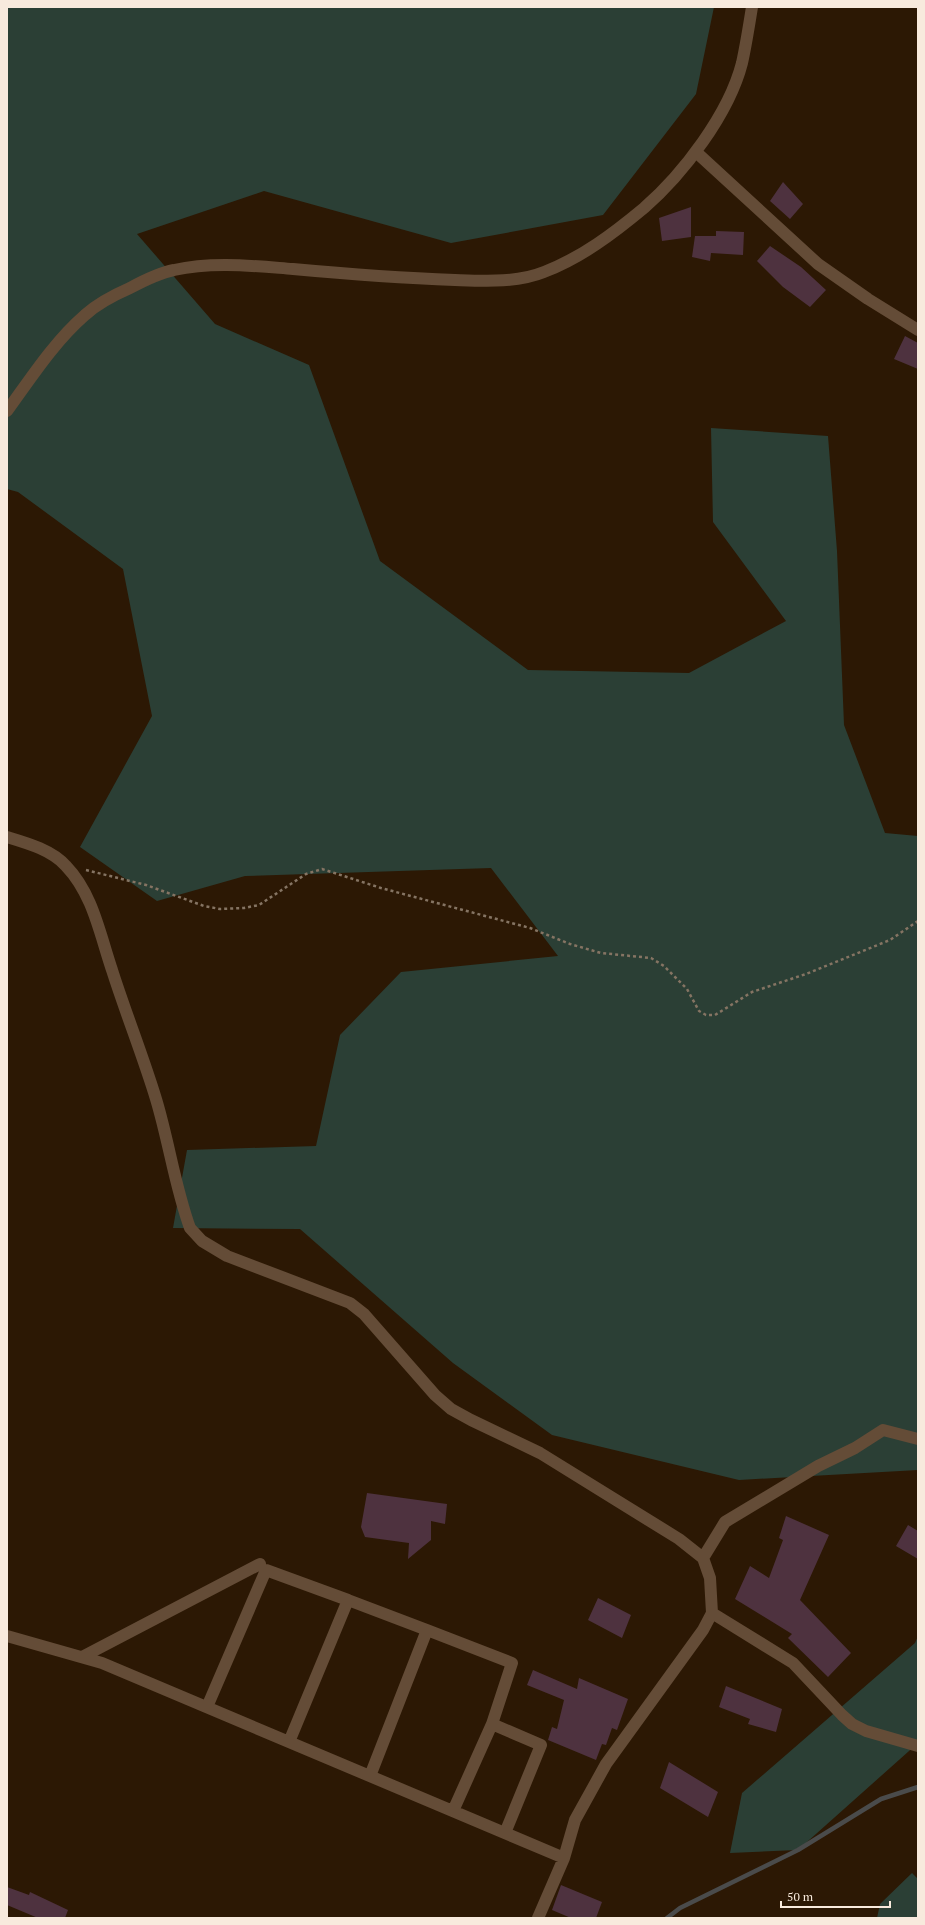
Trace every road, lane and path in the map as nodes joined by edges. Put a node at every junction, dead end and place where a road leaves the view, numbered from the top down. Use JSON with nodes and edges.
{"nodes":[{"id":1,"x":752,"y":7,"type":"edge"},
{"id":2,"x":696,"y":152,"type":"junction"},
{"id":3,"x":918,"y":330,"type":"edge"},
{"id":4,"x":7,"y":411,"type":"edge"},
{"id":5,"x":7,"y":837,"type":"edge"},
{"id":6,"x":66,"y":865,"type":"junction"},
{"id":7,"x":918,"y":921,"type":"edge"},
{"id":8,"x":918,"y":1439,"type":"edge"},
{"id":9,"x":703,"y":1558,"type":"junction"},
{"id":10,"x":260,"y":1564,"type":"dead end"},
{"id":11,"x":348,"y":1600,"type":"junction"},
{"id":12,"x":712,"y":1613,"type":"junction"},
{"id":13,"x":427,"y":1630,"type":"junction"},
{"id":14,"x":7,"y":1636,"type":"edge"},
{"id":15,"x":82,"y":1657,"type":"junction"},
{"id":16,"x":207,"y":1707,"type":"junction"},
{"id":17,"x":492,"y":1724,"type":"junction"},
{"id":18,"x":289,"y":1742,"type":"junction"},
{"id":19,"x":918,"y":1746,"type":"edge"},
{"id":20,"x":370,"y":1776,"type":"junction"},
{"id":21,"x":453,"y":1811,"type":"junction"},
{"id":22,"x":505,"y":1833,"type":"junction"},
{"id":23,"x":564,"y":1858,"type":"junction"},
{"id":24,"x":538,"y":1918,"type":"edge"}],
"edges":[{"from":1,"to":2,"type":"street"},
{"from":2,"to":3,"type":"street"},
{"from":2,"to":4,"type":"street"},
{"from":5,"to":6,"type":"street"},
{"from":6,"to":7,"type":"path"},
{"from":6,"to":9,"type":"street"},
{"from":8,"to":9,"type":"street"},
{"from":9,"to":12,"type":"street"},
{"from":10,"to":15,"type":"street"},
{"from":11,"to":13,"type":"street"},
{"from":11,"to":16,"type":"street"},
{"from":11,"to":18,"type":"street"},
{"from":12,"to":19,"type":"street"},
{"from":12,"to":23,"type":"street"},
{"from":13,"to":17,"type":"street"},
{"from":13,"to":20,"type":"street"},
{"from":14,"to":15,"type":"street"},
{"from":15,"to":16,"type":"street"},
{"from":16,"to":18,"type":"street"},
{"from":17,"to":21,"type":"street"},
{"from":17,"to":22,"type":"street"},
{"from":18,"to":20,"type":"street"},
{"from":20,"to":21,"type":"street"},
{"from":21,"to":22,"type":"street"},
{"from":22,"to":23,"type":"street"},
{"from":23,"to":24,"type":"street"}]}
